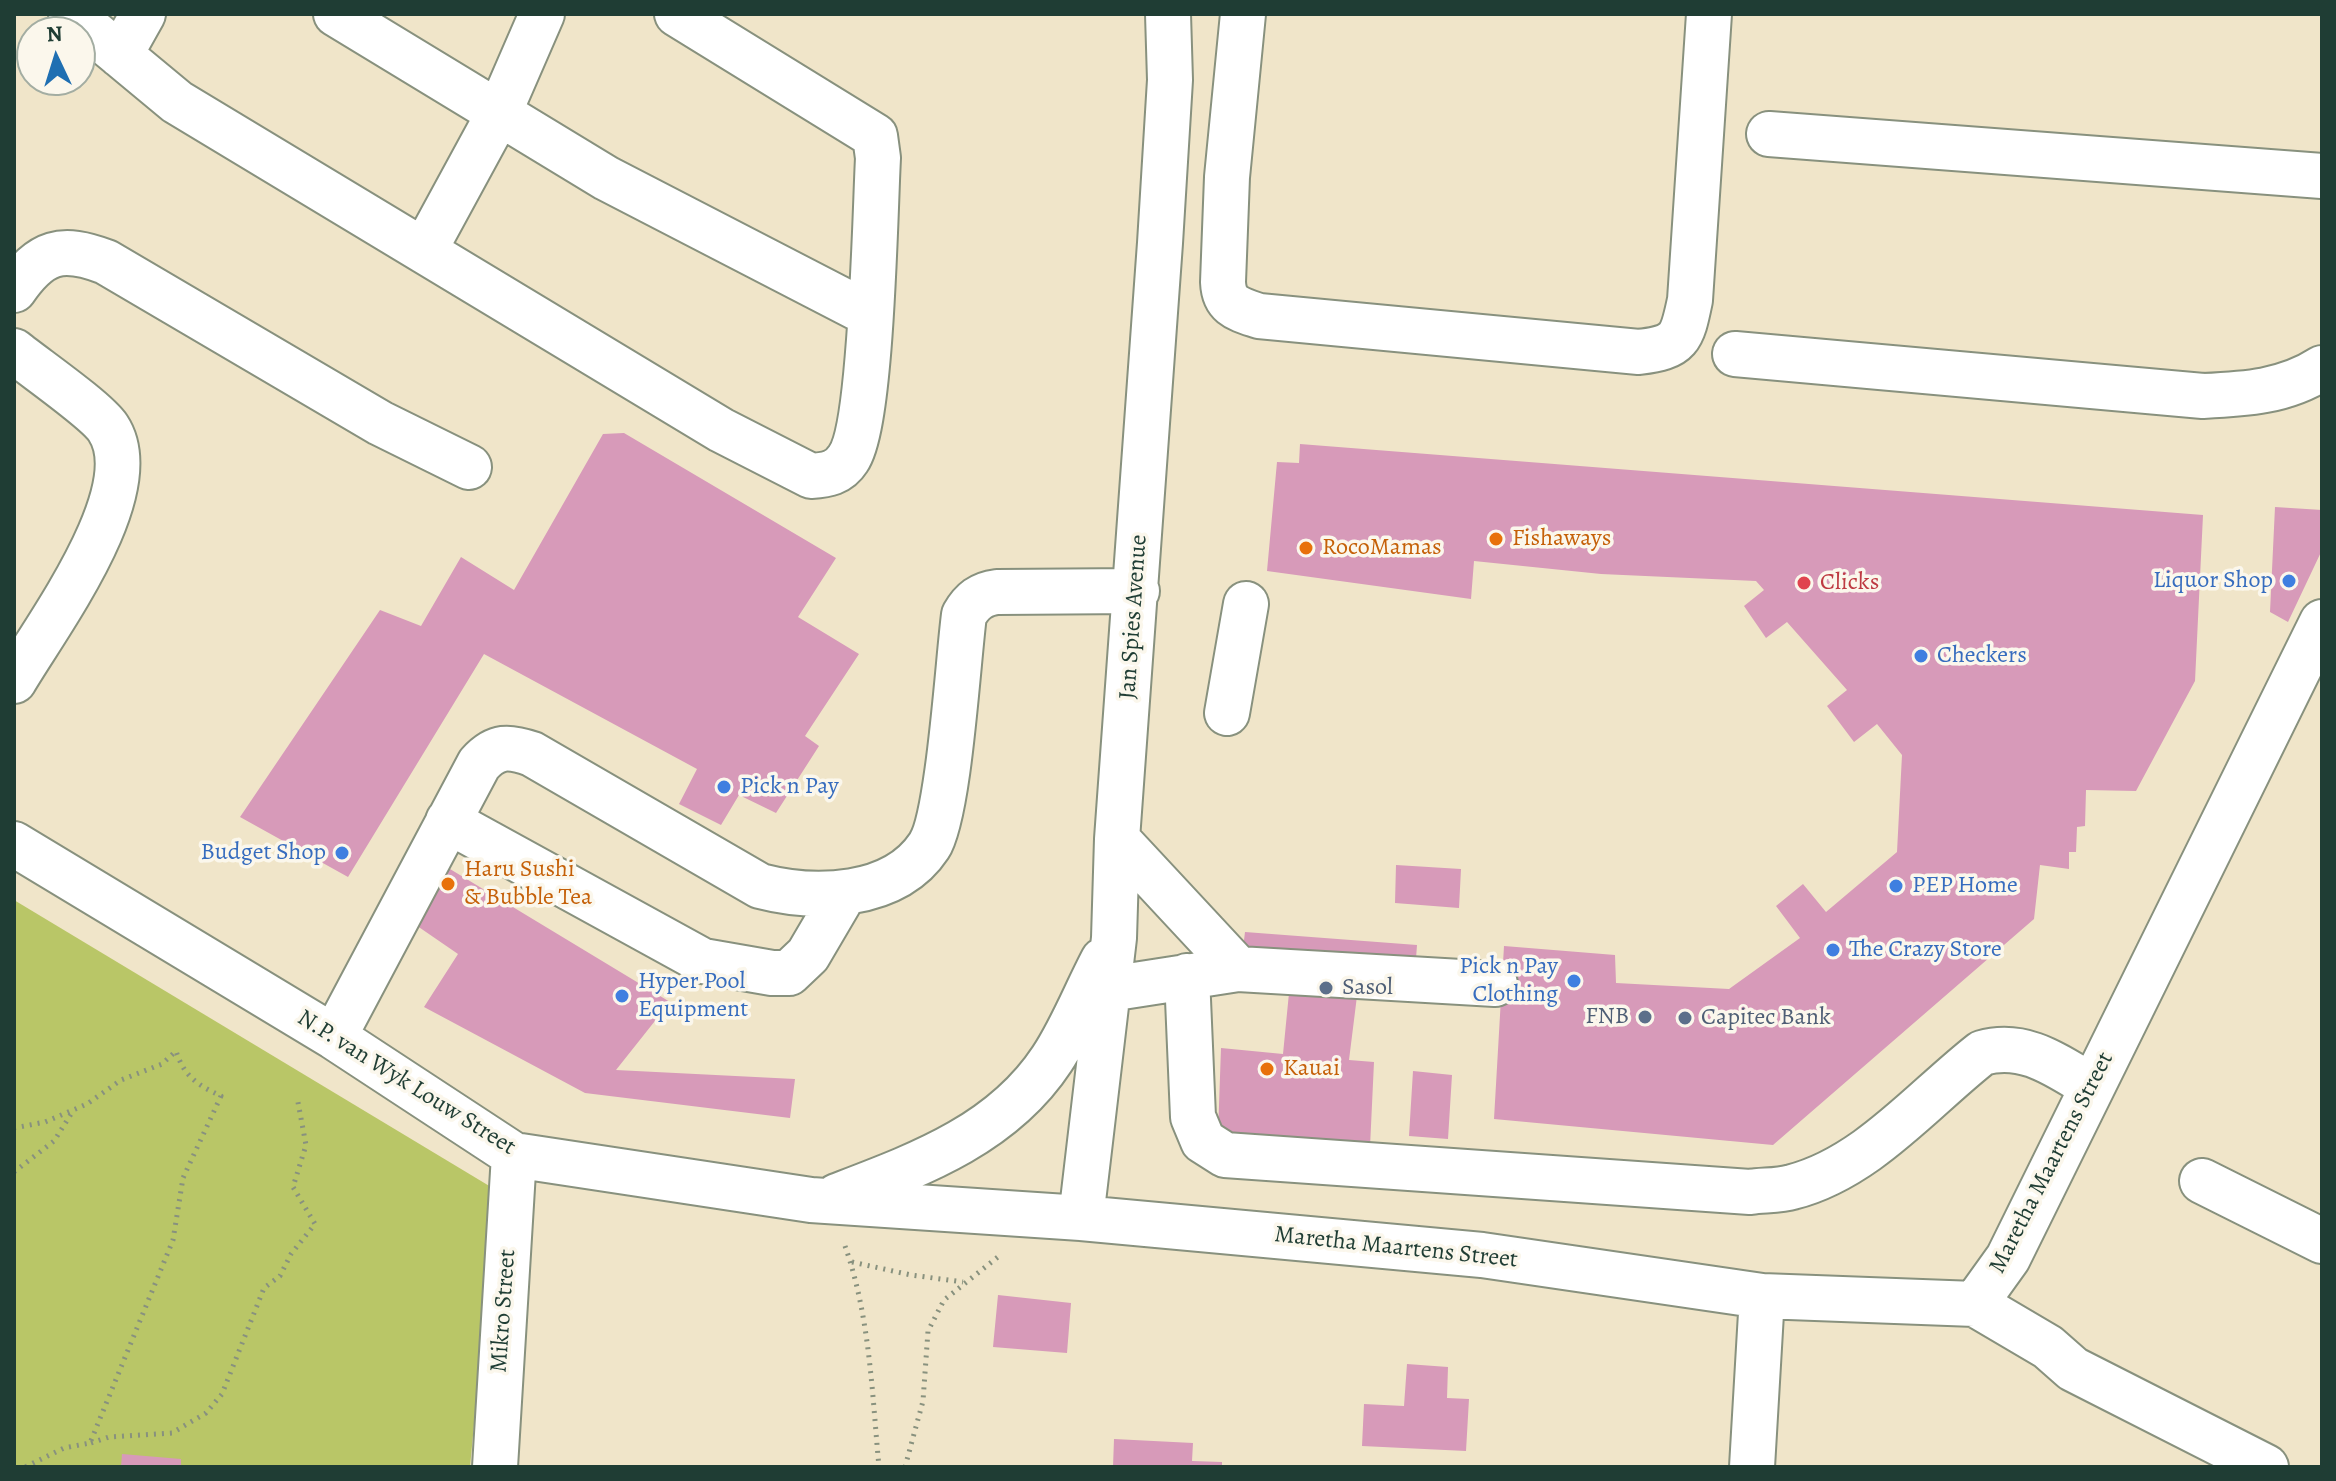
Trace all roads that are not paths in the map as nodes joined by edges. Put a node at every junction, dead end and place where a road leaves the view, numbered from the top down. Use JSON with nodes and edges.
{"nodes":[{"id":1,"x":71,"y":14,"type":"edge"},
{"id":2,"x":143,"y":14,"type":"edge"},
{"id":3,"x":336,"y":14,"type":"edge"},
{"id":4,"x":542,"y":14,"type":"edge"},
{"id":5,"x":677,"y":14,"type":"edge"},
{"id":6,"x":1168,"y":14,"type":"edge"},
{"id":7,"x":1243,"y":14,"type":"edge"},
{"id":8,"x":1709,"y":14,"type":"edge"},
{"id":9,"x":120,"y":55,"type":"junction"},
{"id":10,"x":499,"y":113,"type":"junction"},
{"id":11,"x":1769,"y":134,"type":"dead end"},
{"id":12,"x":2322,"y":176,"type":"edge"},
{"id":13,"x":424,"y":251,"type":"junction"},
{"id":14,"x":14,"y":290,"type":"edge"},
{"id":15,"x":869,"y":314,"type":"junction"},
{"id":16,"x":14,"y":351,"type":"edge"},
{"id":17,"x":1735,"y":354,"type":"dead end"},
{"id":18,"x":2322,"y":368,"type":"edge"},
{"id":19,"x":469,"y":467,"type":"dead end"},
{"id":20,"x":1137,"y":591,"type":"junction"},
{"id":21,"x":1246,"y":604,"type":"dead end"},
{"id":22,"x":2322,"y":622,"type":"edge"},
{"id":23,"x":14,"y":681,"type":"edge"},
{"id":24,"x":1227,"y":713,"type":"dead end"},
{"id":25,"x":448,"y":821,"type":"junction"},
{"id":26,"x":1117,"y":839,"type":"junction"},
{"id":27,"x":14,"y":844,"type":"edge"},
{"id":28,"x":845,"y":892,"type":"junction"},
{"id":29,"x":1114,"y":938,"type":"junction"},
{"id":30,"x":1238,"y":969,"type":"junction"},
{"id":31,"x":1187,"y":976,"type":"junction"},
{"id":32,"x":1495,"y":984,"type":"dead end"},
{"id":33,"x":1109,"y":989,"type":"junction"},
{"id":34,"x":334,"y":1037,"type":"junction"},
{"id":35,"x":2091,"y":1086,"type":"junction"},
{"id":36,"x":514,"y":1155,"type":"junction"},
{"id":37,"x":2202,"y":1181,"type":"dead end"},
{"id":38,"x":811,"y":1200,"type":"junction"},
{"id":39,"x":1092,"y":1219,"type":"junction"},
{"id":40,"x":2322,"y":1241,"type":"edge"},
{"id":41,"x":1762,"y":1296,"type":"junction"},
{"id":42,"x":1975,"y":1304,"type":"junction"},
{"id":43,"x":495,"y":1467,"type":"edge"},
{"id":44,"x":1752,"y":1467,"type":"edge"},
{"id":45,"x":2266,"y":1467,"type":"edge"}],
"edges":[{"from":1,"to":9,"type":"street"},
{"from":2,"to":9,"type":"street"},
{"from":3,"to":10,"type":"street"},
{"from":4,"to":10,"type":"street"},
{"from":5,"to":15,"type":"street"},
{"from":6,"to":20,"type":"street","name":"Jan Spies Avenue"},
{"from":7,"to":8,"type":"street"},
{"from":9,"to":13,"type":"street"},
{"from":10,"to":13,"type":"street"},
{"from":10,"to":15,"type":"street"},
{"from":11,"to":12,"type":"street"},
{"from":13,"to":15,"type":"street"},
{"from":14,"to":19,"type":"street"},
{"from":16,"to":23,"type":"street"},
{"from":17,"to":18,"type":"street"},
{"from":20,"to":26,"type":"street","name":"Jan Spies Avenue"},
{"from":20,"to":28,"type":"street"},
{"from":21,"to":24,"type":"street"},
{"from":22,"to":35,"type":"street","name":"Maretha Maartens Street"},
{"from":25,"to":28,"type":"street"},
{"from":25,"to":28,"type":"street"},
{"from":25,"to":34,"type":"street"},
{"from":26,"to":29,"type":"street","name":"Jan Spies Avenue"},
{"from":26,"to":30,"type":"street"},
{"from":27,"to":34,"type":"street","name":"N.P. van Wyk Louw Street"},
{"from":29,"to":33,"type":"street","name":"Jan Spies Avenue"},
{"from":29,"to":38,"type":"street"},
{"from":30,"to":31,"type":"street"},
{"from":30,"to":32,"type":"street"},
{"from":31,"to":33,"type":"street"},
{"from":31,"to":35,"type":"street"},
{"from":33,"to":39,"type":"street","name":"Jan Spies Avenue"},
{"from":34,"to":36,"type":"street","name":"N.P. van Wyk Louw Street"},
{"from":35,"to":42,"type":"street","name":"Maretha Maartens Street"},
{"from":36,"to":38,"type":"street","name":"N.P. van Wyk Louw Street"},
{"from":36,"to":43,"type":"street","name":"Mikro Street"},
{"from":37,"to":40,"type":"street"},
{"from":38,"to":39,"type":"street","name":"N.P. van Wyk Louw Street"},
{"from":39,"to":41,"type":"street","name":"Maretha Maartens Street"},
{"from":41,"to":42,"type":"street","name":"Maretha Maartens Street"},
{"from":41,"to":44,"type":"street"},
{"from":42,"to":45,"type":"street"}]}
